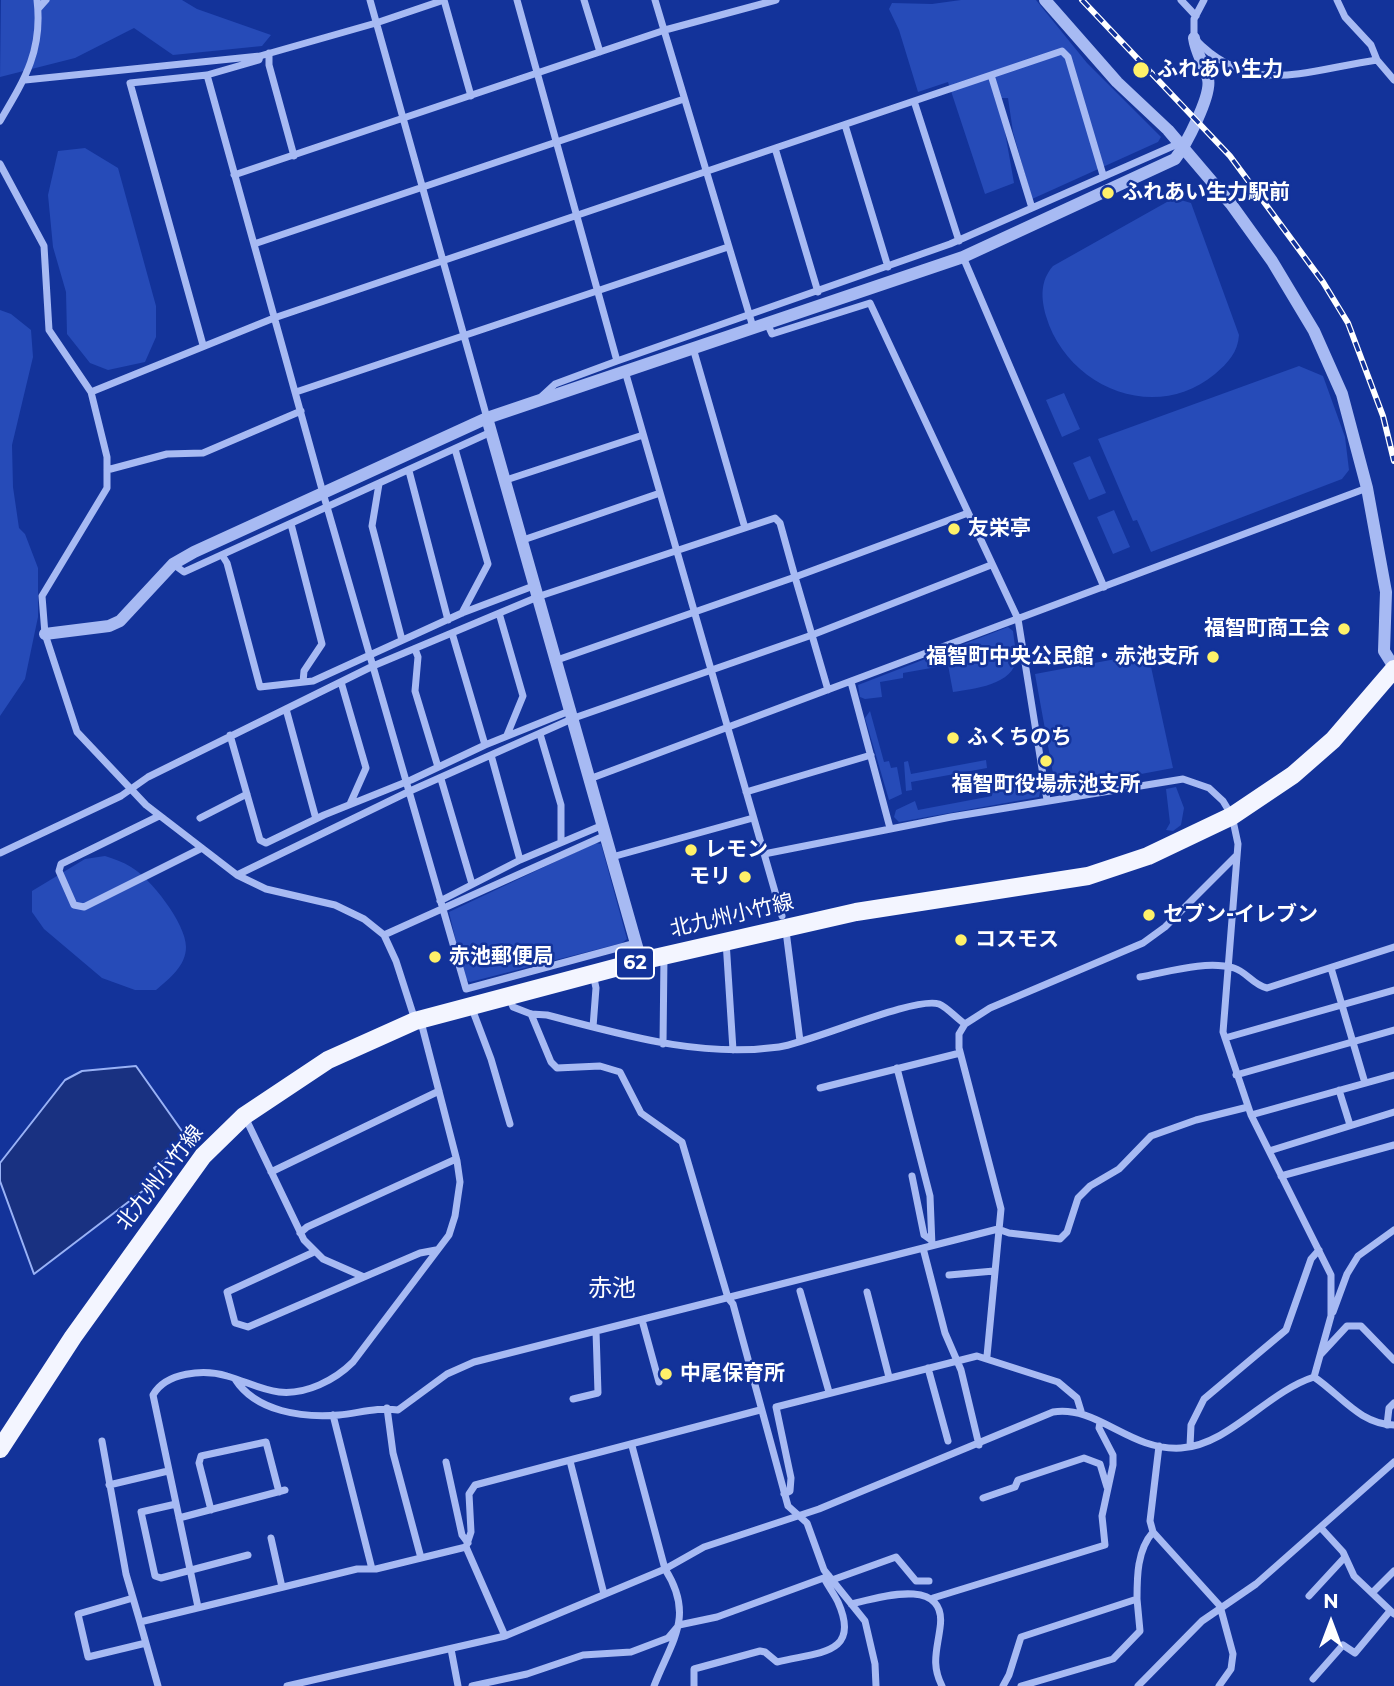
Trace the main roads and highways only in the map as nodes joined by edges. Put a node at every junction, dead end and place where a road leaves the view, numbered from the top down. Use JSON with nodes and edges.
{"nodes":[{"id":1,"x":1394,"y":668,"type":"edge"},
{"id":2,"x":0,"y":1450,"type":"edge"}],
"edges":[{"from":1,"to":2,"type":"main road","name":"北九州小竹線","number":"62"}]}
